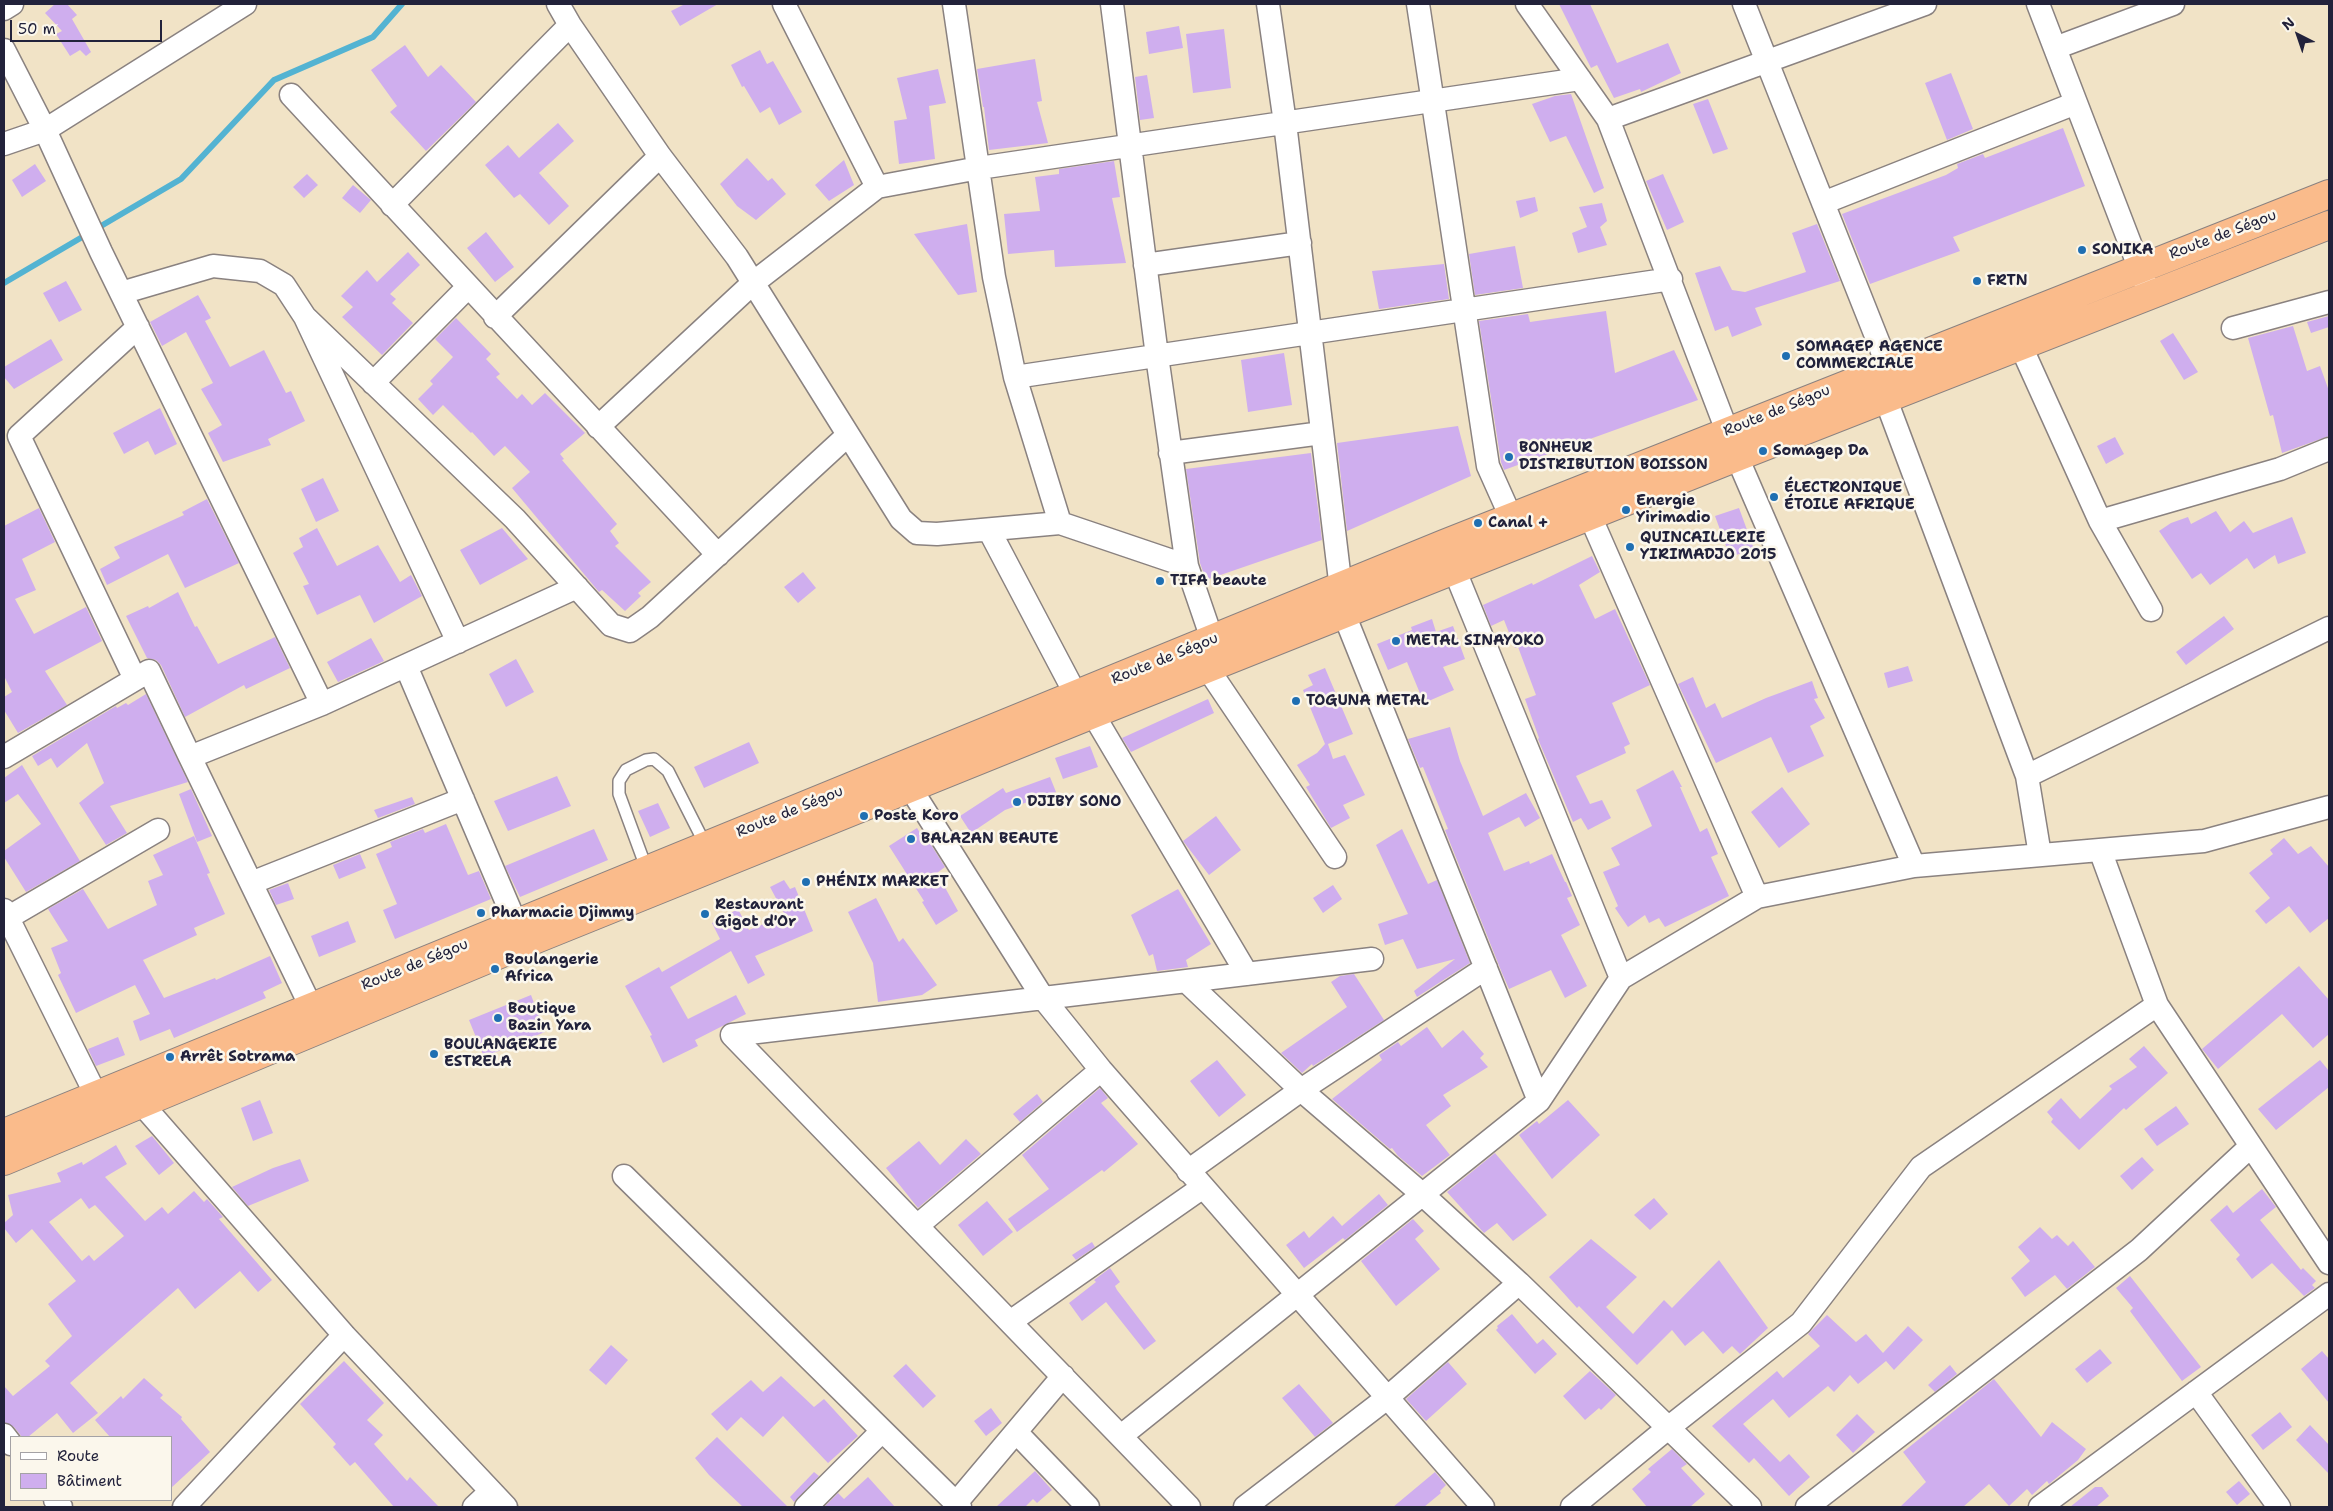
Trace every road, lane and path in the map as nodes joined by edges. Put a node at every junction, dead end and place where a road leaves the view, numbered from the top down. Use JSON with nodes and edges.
{"nodes":[{"id":1,"x":12,"y":4,"type":"edge"},
{"id":2,"x":245,"y":4,"type":"edge"},
{"id":3,"x":558,"y":4,"type":"edge"},
{"id":4,"x":784,"y":4,"type":"edge"},
{"id":5,"x":954,"y":4,"type":"edge"},
{"id":6,"x":1112,"y":4,"type":"edge"},
{"id":7,"x":1268,"y":4,"type":"edge"},
{"id":8,"x":1418,"y":4,"type":"edge"},
{"id":9,"x":1527,"y":4,"type":"edge"},
{"id":10,"x":1744,"y":4,"type":"edge"},
{"id":11,"x":2038,"y":4,"type":"edge"},
{"id":12,"x":2173,"y":4,"type":"edge"},
{"id":13,"x":1912,"y":6,"type":"edge"},
{"id":14,"x":4,"y":9,"type":"edge"},
{"id":15,"x":570,"y":25,"type":"junction"},
{"id":16,"x":2055,"y":48,"type":"junction"},
{"id":17,"x":4,"y":50,"type":"edge"},
{"id":18,"x":1767,"y":61,"type":"junction"},
{"id":19,"x":1580,"y":79,"type":"junction"},
{"id":20,"x":291,"y":95,"type":"dead end"},
{"id":21,"x":1433,"y":101,"type":"junction"},
{"id":22,"x":2076,"y":103,"type":"junction"},
{"id":23,"x":1608,"y":119,"type":"junction"},
{"id":24,"x":1285,"y":123,"type":"junction"},
{"id":25,"x":45,"y":130,"type":"junction"},
{"id":26,"x":4,"y":144,"type":"edge"},
{"id":27,"x":1130,"y":146,"type":"junction"},
{"id":28,"x":660,"y":156,"type":"junction"},
{"id":29,"x":978,"y":168,"type":"junction"},
{"id":30,"x":877,"y":187,"type":"junction"},
{"id":31,"x":2329,"y":195,"type":"edge"},
{"id":32,"x":1823,"y":202,"type":"junction"},
{"id":33,"x":392,"y":205,"type":"junction"},
{"id":34,"x":2329,"y":225,"type":"edge"},
{"id":35,"x":1300,"y":243,"type":"junction"},
{"id":36,"x":1145,"y":265,"type":"junction"},
{"id":37,"x":2139,"y":269,"type":"junction"},
{"id":38,"x":1671,"y":279,"type":"junction"},
{"id":39,"x":753,"y":283,"type":"junction"},
{"id":40,"x":468,"y":287,"type":"junction"},
{"id":41,"x":121,"y":293,"type":"junction"},
{"id":42,"x":2150,"y":296,"type":"junction"},
{"id":43,"x":2329,"y":302,"type":"edge"},
{"id":44,"x":1464,"y":310,"type":"junction"},
{"id":45,"x":306,"y":317,"type":"junction"},
{"id":46,"x":495,"y":317,"type":"junction"},
{"id":47,"x":2009,"y":320,"type":"junction"},
{"id":48,"x":138,"y":327,"type":"junction"},
{"id":49,"x":2233,"y":328,"type":"dead end"},
{"id":50,"x":1310,"y":333,"type":"junction"},
{"id":51,"x":2021,"y":348,"type":"junction"},
{"id":52,"x":1157,"y":356,"type":"junction"},
{"id":53,"x":1888,"y":367,"type":"junction"},
{"id":54,"x":1015,"y":377,"type":"junction"},
{"id":55,"x":373,"y":382,"type":"junction"},
{"id":56,"x":1892,"y":397,"type":"junction"},
{"id":57,"x":598,"y":427,"type":"junction"},
{"id":58,"x":1727,"y":431,"type":"junction"},
{"id":59,"x":1322,"y":433,"type":"junction"},
{"id":60,"x":848,"y":435,"type":"junction"},
{"id":61,"x":2329,"y":449,"type":"edge"},
{"id":62,"x":1170,"y":453,"type":"junction"},
{"id":63,"x":1737,"y":458,"type":"junction"},
{"id":64,"x":1590,"y":516,"type":"junction"},
{"id":65,"x":1511,"y":518,"type":"junction"},
{"id":66,"x":2100,"y":521,"type":"junction"},
{"id":67,"x":1060,"y":523,"type":"junction"},
{"id":68,"x":989,"y":530,"type":"junction"},
{"id":69,"x":1523,"y":543,"type":"junction"},
{"id":70,"x":1444,"y":544,"type":"junction"},
{"id":71,"x":718,"y":555,"type":"junction"},
{"id":72,"x":1186,"y":566,"type":"junction"},
{"id":73,"x":1454,"y":570,"type":"junction"},
{"id":74,"x":577,"y":587,"type":"junction"},
{"id":75,"x":1340,"y":587,"type":"junction"},
{"id":76,"x":2151,"y":610,"type":"dead end"},
{"id":77,"x":1344,"y":614,"type":"junction"},
{"id":78,"x":2329,"y":628,"type":"edge"},
{"id":79,"x":1212,"y":639,"type":"junction"},
{"id":80,"x":458,"y":642,"type":"junction"},
{"id":81,"x":406,"y":666,"type":"junction"},
{"id":82,"x":1208,"y":669,"type":"junction"},
{"id":83,"x":136,"y":679,"type":"junction"},
{"id":84,"x":322,"y":704,"type":"junction"},
{"id":85,"x":1085,"y":704,"type":"junction"},
{"id":86,"x":6,"y":749,"type":"edge"},
{"id":87,"x":190,"y":757,"type":"junction"},
{"id":88,"x":2027,"y":776,"type":"junction"},
{"id":89,"x":911,"y":789,"type":"junction"},
{"id":90,"x":463,"y":799,"type":"junction"},
{"id":91,"x":2329,"y":808,"type":"edge"},
{"id":92,"x":158,"y":830,"type":"dead end"},
{"id":93,"x":706,"y":846,"type":"junction"},
{"id":94,"x":2100,"y":850,"type":"junction"},
{"id":95,"x":2040,"y":855,"type":"junction"},
{"id":96,"x":1335,"y":857,"type":"dead end"},
{"id":97,"x":1914,"y":866,"type":"junction"},
{"id":98,"x":647,"y":870,"type":"junction"},
{"id":99,"x":251,"y":883,"type":"junction"},
{"id":100,"x":1757,"y":896,"type":"junction"},
{"id":101,"x":5,"y":916,"type":"edge"},
{"id":102,"x":520,"y":934,"type":"junction"},
{"id":103,"x":1372,"y":960,"type":"dead end"},
{"id":104,"x":1486,"y":968,"type":"junction"},
{"id":105,"x":1247,"y":974,"type":"junction"},
{"id":106,"x":1622,"y":978,"type":"junction"},
{"id":107,"x":1186,"y":981,"type":"junction"},
{"id":108,"x":1043,"y":998,"type":"junction"},
{"id":109,"x":2157,"y":1005,"type":"junction"},
{"id":110,"x":311,"y":1007,"type":"junction"},
{"id":111,"x":1101,"y":1070,"type":"junction"},
{"id":112,"x":1301,"y":1090,"type":"junction"},
{"id":113,"x":96,"y":1095,"type":"junction"},
{"id":114,"x":1539,"y":1101,"type":"junction"},
{"id":115,"x":141,"y":1103,"type":"junction"},
{"id":116,"x":4,"y":1133,"type":"edge"},
{"id":117,"x":2251,"y":1146,"type":"junction"},
{"id":118,"x":4,"y":1161,"type":"edge"},
{"id":119,"x":624,"y":1176,"type":"dead end"},
{"id":120,"x":1196,"y":1179,"type":"junction"},
{"id":121,"x":1422,"y":1194,"type":"junction"},
{"id":122,"x":917,"y":1226,"type":"junction"},
{"id":123,"x":2329,"y":1263,"type":"edge"},
{"id":124,"x":1519,"y":1284,"type":"junction"},
{"id":125,"x":1297,"y":1294,"type":"junction"},
{"id":126,"x":2329,"y":1294,"type":"edge"},
{"id":127,"x":1010,"y":1322,"type":"junction"},
{"id":128,"x":344,"y":1335,"type":"junction"},
{"id":129,"x":1062,"y":1376,"type":"junction"},
{"id":130,"x":2196,"y":1392,"type":"junction"},
{"id":131,"x":1387,"y":1398,"type":"junction"},
{"id":132,"x":1668,"y":1428,"type":"junction"},
{"id":133,"x":882,"y":1431,"type":"junction"},
{"id":134,"x":1016,"y":1432,"type":"junction"},
{"id":135,"x":1120,"y":1436,"type":"junction"},
{"id":136,"x":491,"y":1491,"type":"junction"},
{"id":137,"x":958,"y":1505,"type":"edge"},
{"id":138,"x":184,"y":1507,"type":"edge"},
{"id":139,"x":474,"y":1507,"type":"edge"},
{"id":140,"x":506,"y":1507,"type":"edge"},
{"id":141,"x":806,"y":1507,"type":"edge"},
{"id":142,"x":1088,"y":1507,"type":"edge"},
{"id":143,"x":1189,"y":1507,"type":"edge"},
{"id":144,"x":1245,"y":1507,"type":"edge"},
{"id":145,"x":1483,"y":1507,"type":"edge"},
{"id":146,"x":1572,"y":1507,"type":"edge"},
{"id":147,"x":1750,"y":1507,"type":"edge"},
{"id":148,"x":1807,"y":1507,"type":"edge"},
{"id":149,"x":2040,"y":1507,"type":"edge"},
{"id":150,"x":2279,"y":1507,"type":"edge"}],
"edges":[{"from":1,"to":14,"type":"street"},
{"from":2,"to":25,"type":"street"},
{"from":3,"to":15,"type":"street"},
{"from":4,"to":30,"type":"street"},
{"from":5,"to":29,"type":"street"},
{"from":6,"to":27,"type":"street"},
{"from":7,"to":24,"type":"street"},
{"from":8,"to":21,"type":"street"},
{"from":9,"to":19,"type":"street"},
{"from":10,"to":18,"type":"street"},
{"from":11,"to":16,"type":"street"},
{"from":12,"to":16,"type":"street"},
{"from":13,"to":18,"type":"street"},
{"from":15,"to":28,"type":"street"},
{"from":15,"to":33,"type":"street"},
{"from":16,"to":22,"type":"street"},
{"from":17,"to":25,"type":"street"},
{"from":18,"to":23,"type":"street"},
{"from":18,"to":32,"type":"street"},
{"from":19,"to":21,"type":"street"},
{"from":19,"to":23,"type":"street"},
{"from":20,"to":33,"type":"street"},
{"from":21,"to":24,"type":"street"},
{"from":21,"to":44,"type":"street"},
{"from":22,"to":32,"type":"street"},
{"from":22,"to":37,"type":"street"},
{"from":23,"to":38,"type":"street"},
{"from":24,"to":27,"type":"street"},
{"from":24,"to":35,"type":"street"},
{"from":25,"to":26,"type":"street"},
{"from":25,"to":41,"type":"street"},
{"from":27,"to":29,"type":"street"},
{"from":27,"to":36,"type":"street"},
{"from":28,"to":39,"type":"street"},
{"from":28,"to":46,"type":"street"},
{"from":29,"to":30,"type":"street"},
{"from":29,"to":54,"type":"street"},
{"from":30,"to":39,"type":"street"},
{"from":31,"to":37,"type":"highway","name":"Route de Ségou"},
{"from":32,"to":53,"type":"street"},
{"from":33,"to":40,"type":"street"},
{"from":34,"to":42,"type":"highway","name":"Route de Ségou"},
{"from":35,"to":36,"type":"street"},
{"from":35,"to":50,"type":"street"},
{"from":36,"to":52,"type":"street"},
{"from":37,"to":42,"type":"street"},
{"from":37,"to":47,"type":"highway","name":"Route de Ségou"},
{"from":38,"to":44,"type":"street"},
{"from":38,"to":58,"type":"street"},
{"from":39,"to":57,"type":"street"},
{"from":39,"to":60,"type":"street"},
{"from":40,"to":46,"type":"street"},
{"from":40,"to":55,"type":"street"},
{"from":41,"to":45,"type":"street"},
{"from":41,"to":48,"type":"street"},
{"from":42,"to":51,"type":"highway","name":"Route de Ségou"},
{"from":43,"to":49,"type":"street"},
{"from":44,"to":50,"type":"street"},
{"from":44,"to":65,"type":"street"},
{"from":45,"to":55,"type":"street"},
{"from":45,"to":80,"type":"street"},
{"from":46,"to":57,"type":"street"},
{"from":47,"to":51,"type":"street"},
{"from":47,"to":53,"type":"highway","name":"Route de Ségou"},
{"from":48,"to":83,"type":"street"},
{"from":48,"to":84,"type":"street"},
{"from":50,"to":52,"type":"street"},
{"from":50,"to":59,"type":"street"},
{"from":51,"to":56,"type":"highway","name":"Route de Ségou"},
{"from":51,"to":66,"type":"street"},
{"from":52,"to":54,"type":"street"},
{"from":52,"to":62,"type":"street"},
{"from":53,"to":56,"type":"street"},
{"from":53,"to":58,"type":"highway","name":"Route de Ségou"},
{"from":54,"to":67,"type":"street"},
{"from":55,"to":74,"type":"street"},
{"from":56,"to":63,"type":"highway","name":"Route de Ségou"},
{"from":56,"to":88,"type":"street"},
{"from":57,"to":71,"type":"street"},
{"from":58,"to":63,"type":"street"},
{"from":58,"to":65,"type":"highway","name":"Route de Ségou"},
{"from":59,"to":62,"type":"street"},
{"from":59,"to":75,"type":"street"},
{"from":60,"to":68,"type":"street"},
{"from":60,"to":71,"type":"street"},
{"from":61,"to":66,"type":"street"},
{"from":62,"to":72,"type":"street"},
{"from":63,"to":64,"type":"highway","name":"Route de Ségou"},
{"from":63,"to":97,"type":"street"},
{"from":64,"to":69,"type":"highway","name":"Route de Ségou"},
{"from":64,"to":100,"type":"street"},
{"from":65,"to":69,"type":"street"},
{"from":65,"to":70,"type":"highway","name":"Route de Ségou"},
{"from":66,"to":76,"type":"street"},
{"from":67,"to":68,"type":"street"},
{"from":67,"to":72,"type":"street"},
{"from":68,"to":85,"type":"street"},
{"from":69,"to":73,"type":"highway","name":"Route de Ségou"},
{"from":70,"to":73,"type":"street"},
{"from":70,"to":75,"type":"highway","name":"Route de Ségou"},
{"from":71,"to":74,"type":"street"},
{"from":72,"to":79,"type":"street"},
{"from":73,"to":77,"type":"highway","name":"Route de Ségou"},
{"from":73,"to":106,"type":"street"},
{"from":74,"to":80,"type":"street"},
{"from":75,"to":77,"type":"street"},
{"from":75,"to":79,"type":"highway","name":"Route de Ségou"},
{"from":77,"to":82,"type":"highway","name":"Route de Ségou"},
{"from":77,"to":104,"type":"street"},
{"from":78,"to":88,"type":"street"},
{"from":79,"to":85,"type":"highway","name":"Route de Ségou"},
{"from":80,"to":81,"type":"street"},
{"from":81,"to":84,"type":"street"},
{"from":81,"to":90,"type":"street"},
{"from":82,"to":85,"type":"highway","name":"Route de Ségou"},
{"from":82,"to":96,"type":"street"},
{"from":83,"to":86,"type":"street"},
{"from":83,"to":87,"type":"street"},
{"from":84,"to":87,"type":"street"},
{"from":85,"to":89,"type":"highway","name":"Route de Ségou"},
{"from":85,"to":93,"type":"highway","name":"Route de Ségou"},
{"from":85,"to":105,"type":"street"},
{"from":87,"to":99,"type":"street"},
{"from":88,"to":95,"type":"street"},
{"from":89,"to":102,"type":"highway","name":"Route de Ségou"},
{"from":89,"to":108,"type":"street"},
{"from":90,"to":99,"type":"street"},
{"from":90,"to":102,"type":"street"},
{"from":91,"to":94,"type":"street"},
{"from":92,"to":101,"type":"street"},
{"from":93,"to":98,"type":"highway","name":"Route de Ségou"},
{"from":93,"to":98,"type":"lane"},
{"from":94,"to":95,"type":"street"},
{"from":94,"to":109,"type":"street"},
{"from":95,"to":97,"type":"street"},
{"from":97,"to":100,"type":"street"},
{"from":98,"to":102,"type":"highway","name":"Route de Ségou"},
{"from":99,"to":110,"type":"street"},
{"from":100,"to":106,"type":"street"},
{"from":101,"to":113,"type":"street"},
{"from":102,"to":110,"type":"highway","name":"Route de Ségou"},
{"from":102,"to":115,"type":"highway","name":"Route de Ségou"},
{"from":103,"to":105,"type":"street"},
{"from":104,"to":112,"type":"street"},
{"from":104,"to":114,"type":"street"},
{"from":105,"to":107,"type":"street"},
{"from":106,"to":114,"type":"street"},
{"from":107,"to":108,"type":"street"},
{"from":107,"to":112,"type":"street"},
{"from":108,"to":111,"type":"street"},
{"from":108,"to":122,"type":"street"},
{"from":109,"to":117,"type":"street"},
{"from":109,"to":132,"type":"street"},
{"from":110,"to":113,"type":"highway","name":"Route de Ségou"},
{"from":111,"to":120,"type":"street"},
{"from":111,"to":122,"type":"street"},
{"from":112,"to":120,"type":"street"},
{"from":112,"to":121,"type":"street"},
{"from":113,"to":116,"type":"highway","name":"Route de Ségou"},
{"from":114,"to":121,"type":"street"},
{"from":115,"to":118,"type":"highway","name":"Route de Ségou"},
{"from":115,"to":128,"type":"street"},
{"from":117,"to":123,"type":"street"},
{"from":117,"to":148,"type":"street"},
{"from":119,"to":133,"type":"street"},
{"from":120,"to":125,"type":"street"},
{"from":120,"to":127,"type":"street"},
{"from":121,"to":124,"type":"street"},
{"from":121,"to":125,"type":"street"},
{"from":122,"to":127,"type":"street"},
{"from":124,"to":131,"type":"street"},
{"from":124,"to":132,"type":"street"},
{"from":125,"to":131,"type":"street"},
{"from":125,"to":135,"type":"street"},
{"from":126,"to":130,"type":"street"},
{"from":127,"to":129,"type":"street"},
{"from":128,"to":136,"type":"street"},
{"from":128,"to":138,"type":"street"},
{"from":129,"to":134,"type":"street"},
{"from":129,"to":135,"type":"street"},
{"from":130,"to":149,"type":"street"},
{"from":130,"to":150,"type":"street"},
{"from":131,"to":144,"type":"street"},
{"from":131,"to":145,"type":"street"},
{"from":132,"to":146,"type":"street"},
{"from":132,"to":147,"type":"street"},
{"from":133,"to":137,"type":"street"},
{"from":133,"to":141,"type":"street"},
{"from":134,"to":137,"type":"street"},
{"from":134,"to":142,"type":"street"},
{"from":135,"to":143,"type":"street"},
{"from":136,"to":139,"type":"street"},
{"from":136,"to":140,"type":"street"}]}
